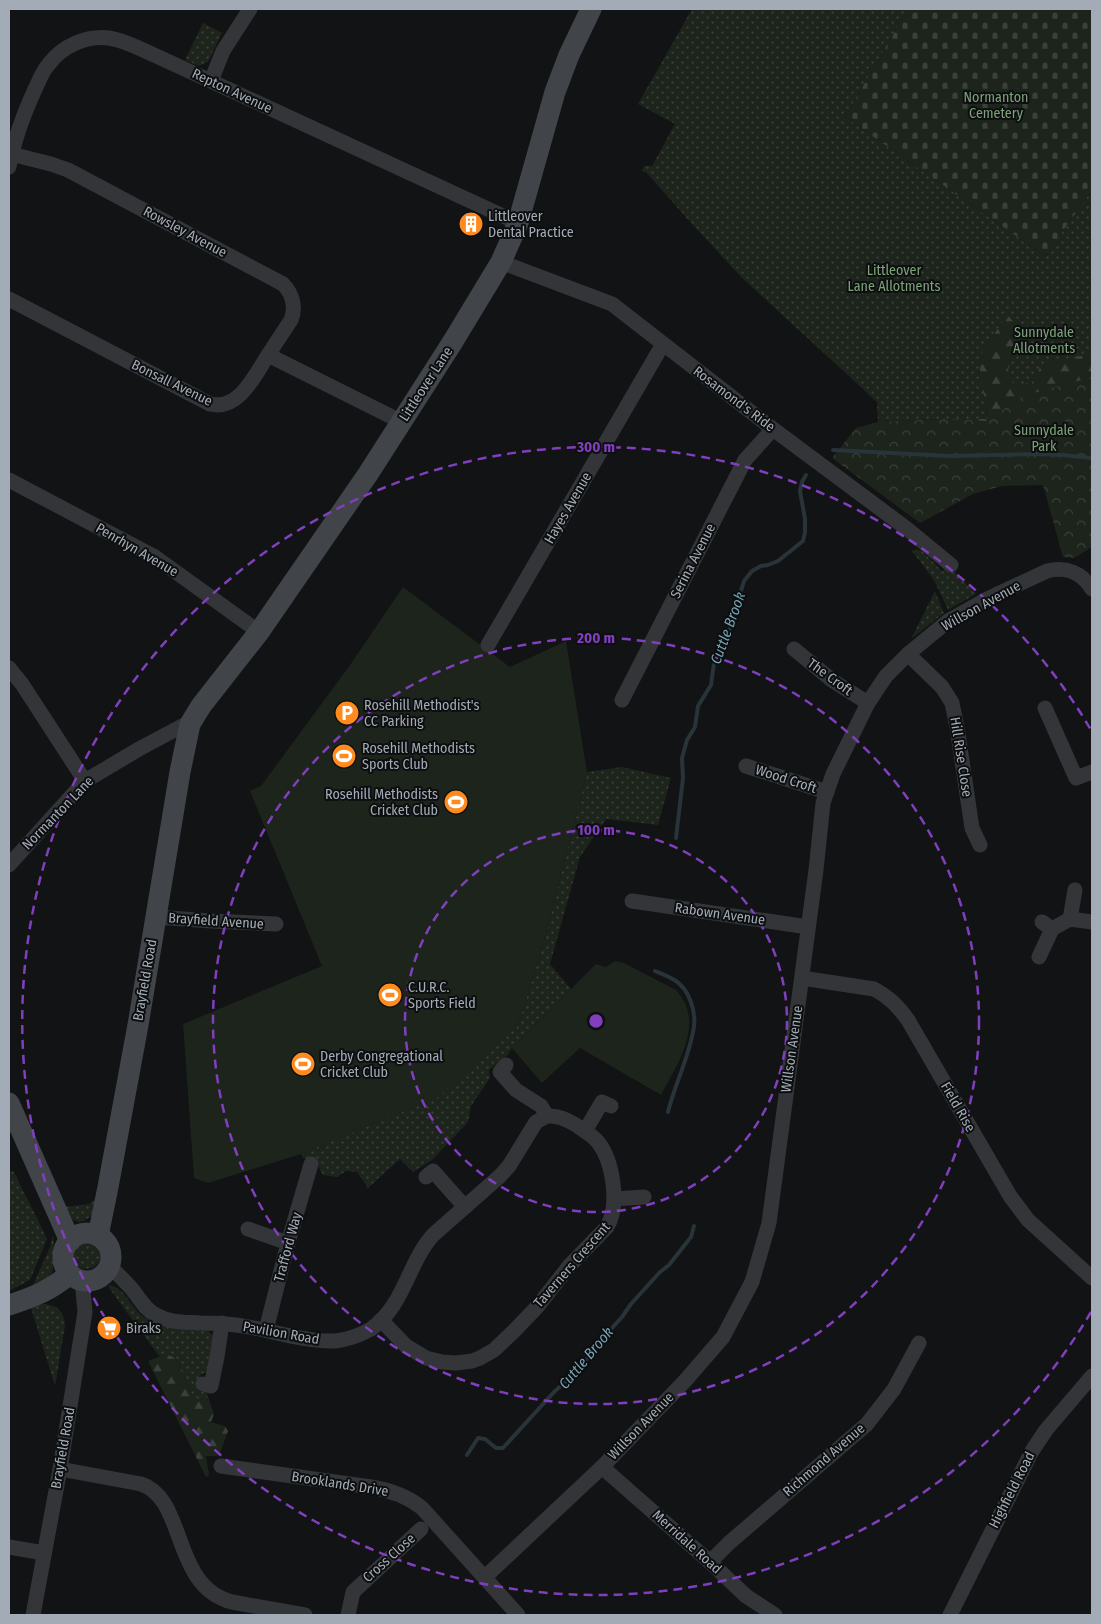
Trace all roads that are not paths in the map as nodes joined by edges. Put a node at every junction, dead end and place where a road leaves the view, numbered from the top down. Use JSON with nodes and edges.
{"nodes":[{"id":1,"x":250,"y":9,"type":"edge"},
{"id":2,"x":591,"y":9,"type":"edge"},
{"id":3,"x":211,"y":82,"type":"junction"},
{"id":4,"x":10,"y":160,"type":"edge"},
{"id":5,"x":518,"y":223,"type":"junction"},
{"id":6,"x":501,"y":262,"type":"junction"},
{"id":7,"x":9,"y":299,"type":"edge"},
{"id":8,"x":663,"y":344,"type":"junction"},
{"id":9,"x":268,"y":355,"type":"junction"},
{"id":10,"x":402,"y":422,"type":"junction"},
{"id":11,"x":773,"y":429,"type":"junction"},
{"id":12,"x":9,"y":480,"type":"edge"},
{"id":13,"x":951,"y":565,"type":"dead end"},
{"id":14,"x":1092,"y":589,"type":"edge"},
{"id":15,"x":259,"y":632,"type":"junction"},
{"id":16,"x":488,"y":645,"type":"dead end"},
{"id":17,"x":794,"y":650,"type":"dead end"},
{"id":18,"x":908,"y":654,"type":"junction"},
{"id":19,"x":9,"y":668,"type":"edge"},
{"id":20,"x":622,"y":700,"type":"dead end"},
{"id":21,"x":868,"y":703,"type":"junction"},
{"id":22,"x":1046,"y":708,"type":"dead end"},
{"id":23,"x":190,"y":724,"type":"junction"},
{"id":24,"x":746,"y":766,"type":"dead end"},
{"id":25,"x":1092,"y":772,"type":"edge"},
{"id":26,"x":85,"y":781,"type":"junction"},
{"id":27,"x":826,"y":792,"type":"junction"},
{"id":28,"x":980,"y":845,"type":"dead end"},
{"id":29,"x":9,"y":865,"type":"edge"},
{"id":30,"x":1075,"y":890,"type":"dead end"},
{"id":31,"x":632,"y":902,"type":"dead end"},
{"id":32,"x":156,"y":917,"type":"junction"},
{"id":33,"x":1070,"y":919,"type":"junction"},
{"id":34,"x":1092,"y":922,"type":"edge"},
{"id":35,"x":276,"y":924,"type":"dead end"},
{"id":36,"x":808,"y":926,"type":"junction"},
{"id":37,"x":1039,"y":957,"type":"dead end"},
{"id":38,"x":802,"y":978,"type":"junction"},
{"id":39,"x":506,"y":1065,"type":"dead end"},
{"id":40,"x":9,"y":1103,"type":"edge"},
{"id":41,"x":611,"y":1106,"type":"dead end"},
{"id":42,"x":547,"y":1116,"type":"junction"},
{"id":43,"x":585,"y":1131,"type":"junction"},
{"id":44,"x":311,"y":1164,"type":"dead end"},
{"id":45,"x":426,"y":1177,"type":"dead end"},
{"id":46,"x":644,"y":1197,"type":"dead end"},
{"id":47,"x":614,"y":1199,"type":"junction"},
{"id":48,"x":465,"y":1208,"type":"junction"},
{"id":49,"x":248,"y":1229,"type":"dead end"},
{"id":50,"x":98,"y":1236,"type":"junction"},
{"id":51,"x":70,"y":1242,"type":"junction"},
{"id":52,"x":288,"y":1243,"type":"junction"},
{"id":53,"x":109,"y":1266,"type":"junction"},
{"id":54,"x":76,"y":1277,"type":"junction"},
{"id":55,"x":1092,"y":1278,"type":"edge"},
{"id":56,"x":9,"y":1305,"type":"edge"},
{"id":57,"x":381,"y":1320,"type":"junction"},
{"id":58,"x":222,"y":1323,"type":"junction"},
{"id":59,"x":266,"y":1330,"type":"junction"},
{"id":60,"x":919,"y":1343,"type":"dead end"},
{"id":61,"x":1092,"y":1376,"type":"edge"},
{"id":62,"x":203,"y":1384,"type":"dead end"},
{"id":63,"x":222,"y":1466,"type":"dead end"},
{"id":64,"x":602,"y":1467,"type":"junction"},
{"id":65,"x":60,"y":1469,"type":"junction"},
{"id":66,"x":421,"y":1530,"type":"dead end"},
{"id":67,"x":9,"y":1546,"type":"edge"},
{"id":68,"x":44,"y":1553,"type":"junction"},
{"id":69,"x":710,"y":1562,"type":"junction"},
{"id":70,"x":485,"y":1577,"type":"junction"},
{"id":71,"x":33,"y":1615,"type":"edge"},
{"id":72,"x":305,"y":1615,"type":"edge"},
{"id":73,"x":348,"y":1615,"type":"edge"},
{"id":74,"x":518,"y":1615,"type":"edge"},
{"id":75,"x":775,"y":1615,"type":"edge"},
{"id":76,"x":950,"y":1615,"type":"edge"}],
"edges":[{"from":1,"to":3,"type":"street"},
{"from":2,"to":5,"type":"street","name":"Littleover Lane"},
{"from":3,"to":4,"type":"street","name":"Repton Avenue"},
{"from":3,"to":5,"type":"street","name":"Repton Avenue"},
{"from":4,"to":9,"type":"street","name":"Rowsley Avenue"},
{"from":5,"to":6,"type":"street","name":"Littleover Lane"},
{"from":6,"to":8,"type":"street","name":"Rosamond's Ride"},
{"from":6,"to":10,"type":"street","name":"Littleover Lane"},
{"from":7,"to":9,"type":"street","name":"Bonsall Avenue"},
{"from":8,"to":11,"type":"street","name":"Rosamond's Ride"},
{"from":8,"to":16,"type":"street","name":"Hayes Avenue"},
{"from":9,"to":10,"type":"street"},
{"from":10,"to":15,"type":"street","name":"Littleover Lane"},
{"from":11,"to":13,"type":"street","name":"Rosamond's Ride"},
{"from":11,"to":20,"type":"street","name":"Serina Avenue"},
{"from":12,"to":15,"type":"street","name":"Penrhyn Avenue"},
{"from":14,"to":18,"type":"street","name":"Willson Avenue"},
{"from":15,"to":23,"type":"street","name":"Littleover Lane"},
{"from":17,"to":21,"type":"street","name":"The Croft"},
{"from":18,"to":21,"type":"street","name":"Willson Avenue"},
{"from":18,"to":28,"type":"street","name":"Hill Rise Close"},
{"from":19,"to":26,"type":"street"},
{"from":21,"to":27,"type":"street","name":"Willson Avenue"},
{"from":22,"to":25,"type":"street"},
{"from":23,"to":26,"type":"street","name":"Normanton Lane"},
{"from":23,"to":32,"type":"street","name":"Brayfield Road"},
{"from":24,"to":27,"type":"street","name":"Wood Croft"},
{"from":26,"to":29,"type":"street","name":"Normanton Lane"},
{"from":27,"to":36,"type":"street","name":"Willson Avenue"},
{"from":30,"to":33,"type":"street"},
{"from":31,"to":36,"type":"street","name":"Rabown Avenue"},
{"from":32,"to":35,"type":"street","name":"Brayfield Avenue"},
{"from":32,"to":50,"type":"street","name":"Brayfield Road"},
{"from":33,"to":34,"type":"street"},
{"from":33,"to":37,"type":"street"},
{"from":36,"to":38,"type":"street","name":"Willson Avenue"},
{"from":38,"to":55,"type":"street","name":"Field Rise"},
{"from":38,"to":64,"type":"street","name":"Willson Avenue"},
{"from":39,"to":42,"type":"street","name":"Taverners Crescent"},
{"from":40,"to":51,"type":"street"},
{"from":41,"to":43,"type":"street"},
{"from":42,"to":43,"type":"street","name":"Taverners Crescent"},
{"from":42,"to":48,"type":"street","name":"Pavilion Road"},
{"from":43,"to":47,"type":"street","name":"Taverners Crescent"},
{"from":44,"to":52,"type":"street","name":"Trafford Way"},
{"from":45,"to":48,"type":"street"},
{"from":46,"to":47,"type":"street"},
{"from":47,"to":57,"type":"street","name":"Taverners Crescent"},
{"from":48,"to":57,"type":"street","name":"Pavilion Road"},
{"from":49,"to":52,"type":"street"},
{"from":50,"to":51,"type":"street"},
{"from":50,"to":53,"type":"street"},
{"from":51,"to":54,"type":"street"},
{"from":52,"to":59,"type":"street","name":"Trafford Way"},
{"from":53,"to":54,"type":"street"},
{"from":53,"to":58,"type":"street","name":"Pavilion Road"},
{"from":54,"to":56,"type":"street"},
{"from":54,"to":65,"type":"street","name":"Brayfield Road"},
{"from":57,"to":59,"type":"street","name":"Pavilion Road"},
{"from":58,"to":59,"type":"street","name":"Pavilion Road"},
{"from":58,"to":62,"type":"street"},
{"from":60,"to":69,"type":"street","name":"Richmond Avenue"},
{"from":61,"to":76,"type":"street","name":"Highfield Road"},
{"from":63,"to":70,"type":"street","name":"Brooklands Drive"},
{"from":64,"to":69,"type":"street","name":"Merridale Road"},
{"from":64,"to":70,"type":"street","name":"Willson Avenue"},
{"from":65,"to":68,"type":"street","name":"Brayfield Road"},
{"from":65,"to":72,"type":"street"},
{"from":66,"to":73,"type":"street","name":"Cross Close"},
{"from":67,"to":68,"type":"street"},
{"from":68,"to":71,"type":"street","name":"Brayfield Road"},
{"from":69,"to":75,"type":"street","name":"Merridale Road"},
{"from":70,"to":74,"type":"street","name":"Brooklands Drive"}]}
